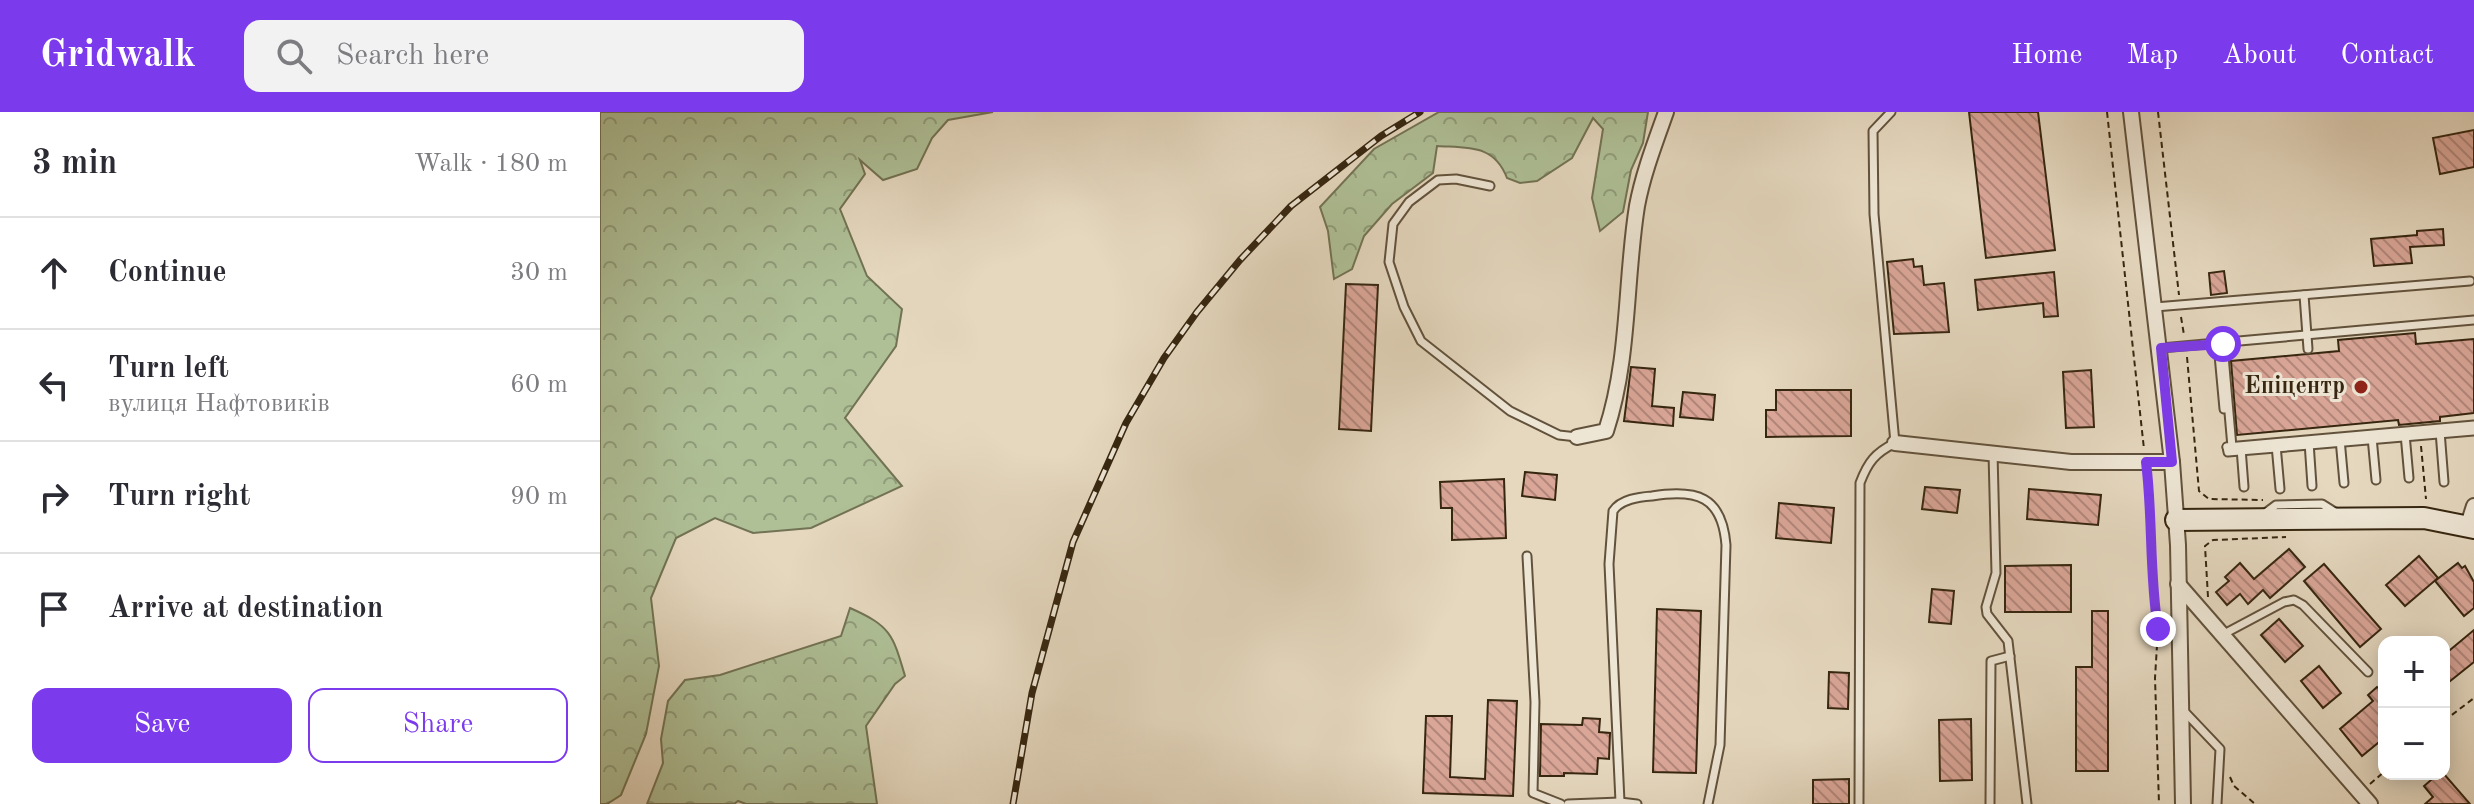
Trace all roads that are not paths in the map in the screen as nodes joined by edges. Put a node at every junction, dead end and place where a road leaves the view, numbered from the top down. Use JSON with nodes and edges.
{"nodes":[{"id":1,"x":1666,"y":112,"type":"edge"},
{"id":2,"x":1891,"y":112,"type":"edge"},
{"id":3,"x":2131,"y":112,"type":"edge"},
{"id":4,"x":1490,"y":186,"type":"dead end"},
{"id":5,"x":2470,"y":281,"type":"dead end"},
{"id":6,"x":2304,"y":295,"type":"junction"},
{"id":7,"x":2155,"y":307,"type":"junction"},
{"id":8,"x":2474,"y":320,"type":"edge"},
{"id":9,"x":2307,"y":336,"type":"junction"},
{"id":10,"x":2221,"y":344,"type":"junction"},
{"id":11,"x":2161,"y":348,"type":"junction"},
{"id":12,"x":2308,"y":349,"type":"dead end"},
{"id":13,"x":2474,"y":428,"type":"edge"},
{"id":14,"x":2440,"y":431,"type":"junction"},
{"id":15,"x":2405,"y":434,"type":"junction"},
{"id":16,"x":1577,"y":437,"type":"joint"},
{"id":17,"x":2372,"y":437,"type":"junction"},
{"id":18,"x":2340,"y":440,"type":"junction"},
{"id":19,"x":2309,"y":442,"type":"junction"},
{"id":20,"x":1895,"y":443,"type":"junction"},
{"id":21,"x":2276,"y":445,"type":"junction"},
{"id":22,"x":2235,"y":448,"type":"junction"},
{"id":23,"x":1993,"y":453,"type":"junction"},
{"id":24,"x":2172,"y":462,"type":"junction"},
{"id":25,"x":2409,"y":478,"type":"dead end"},
{"id":26,"x":2376,"y":480,"type":"dead end"},
{"id":27,"x":2444,"y":482,"type":"dead end"},
{"id":28,"x":2344,"y":483,"type":"dead end"},
{"id":29,"x":2312,"y":486,"type":"dead end"},
{"id":30,"x":2244,"y":487,"type":"dead end"},
{"id":31,"x":2280,"y":489,"type":"dead end"},
{"id":32,"x":2176,"y":520,"type":"junction"},
{"id":33,"x":2472,"y":520,"type":"edge"},
{"id":34,"x":1527,"y":556,"type":"dead end"},
{"id":35,"x":2178,"y":584,"type":"junction"},
{"id":36,"x":2222,"y":635,"type":"junction"},
{"id":37,"x":2010,"y":656,"type":"junction"},
{"id":38,"x":2368,"y":672,"type":"dead end"},
{"id":39,"x":2179,"y":706,"type":"junction"},
{"id":40,"x":1620,"y":802,"type":"junction"},
{"id":41,"x":1561,"y":804,"type":"edge"},
{"id":42,"x":1568,"y":804,"type":"edge"},
{"id":43,"x":1637,"y":804,"type":"edge"},
{"id":44,"x":1708,"y":804,"type":"edge"},
{"id":45,"x":1859,"y":804,"type":"edge"},
{"id":46,"x":1990,"y":804,"type":"edge"},
{"id":47,"x":2027,"y":804,"type":"edge"},
{"id":48,"x":2183,"y":804,"type":"edge"},
{"id":49,"x":2217,"y":804,"type":"edge"},
{"id":50,"x":2370,"y":804,"type":"edge"}],
"edges":[{"from":1,"to":16,"type":"street"},
{"from":2,"to":20,"type":"lane"},
{"from":3,"to":7,"type":"street"},
{"from":4,"to":16,"type":"lane"},
{"from":5,"to":6,"type":"lane"},
{"from":6,"to":7,"type":"lane"},
{"from":6,"to":9,"type":"lane"},
{"from":7,"to":11,"type":"street"},
{"from":8,"to":9,"type":"lane"},
{"from":9,"to":10,"type":"lane"},
{"from":9,"to":12,"type":"lane"},
{"from":10,"to":11,"type":"lane"},
{"from":10,"to":22,"type":"lane"},
{"from":11,"to":24,"type":"street"},
{"from":13,"to":14,"type":"lane"},
{"from":14,"to":15,"type":"lane"},
{"from":14,"to":15,"type":"lane"},
{"from":14,"to":27,"type":"lane"},
{"from":15,"to":17,"type":"lane"},
{"from":15,"to":25,"type":"lane"},
{"from":17,"to":18,"type":"lane"},
{"from":17,"to":26,"type":"lane"},
{"from":18,"to":19,"type":"lane"},
{"from":18,"to":28,"type":"lane"},
{"from":19,"to":21,"type":"lane"},
{"from":19,"to":29,"type":"lane"},
{"from":20,"to":23,"type":"street"},
{"from":20,"to":45,"type":"lane"},
{"from":21,"to":22,"type":"lane"},
{"from":21,"to":31,"type":"lane"},
{"from":22,"to":30,"type":"lane"},
{"from":23,"to":24,"type":"street"},
{"from":23,"to":37,"type":"lane"},
{"from":24,"to":32,"type":"street"},
{"from":32,"to":33,"type":"main road"},
{"from":32,"to":35,"type":"street"},
{"from":34,"to":41,"type":"lane"},
{"from":35,"to":36,"type":"street"},
{"from":35,"to":39,"type":"street"},
{"from":36,"to":38,"type":"lane"},
{"from":36,"to":50,"type":"street"},
{"from":37,"to":46,"type":"lane"},
{"from":37,"to":47,"type":"lane"},
{"from":39,"to":48,"type":"street"},
{"from":39,"to":49,"type":"lane"},
{"from":40,"to":42,"type":"lane"},
{"from":40,"to":43,"type":"lane"},
{"from":40,"to":44,"type":"lane"}]}
